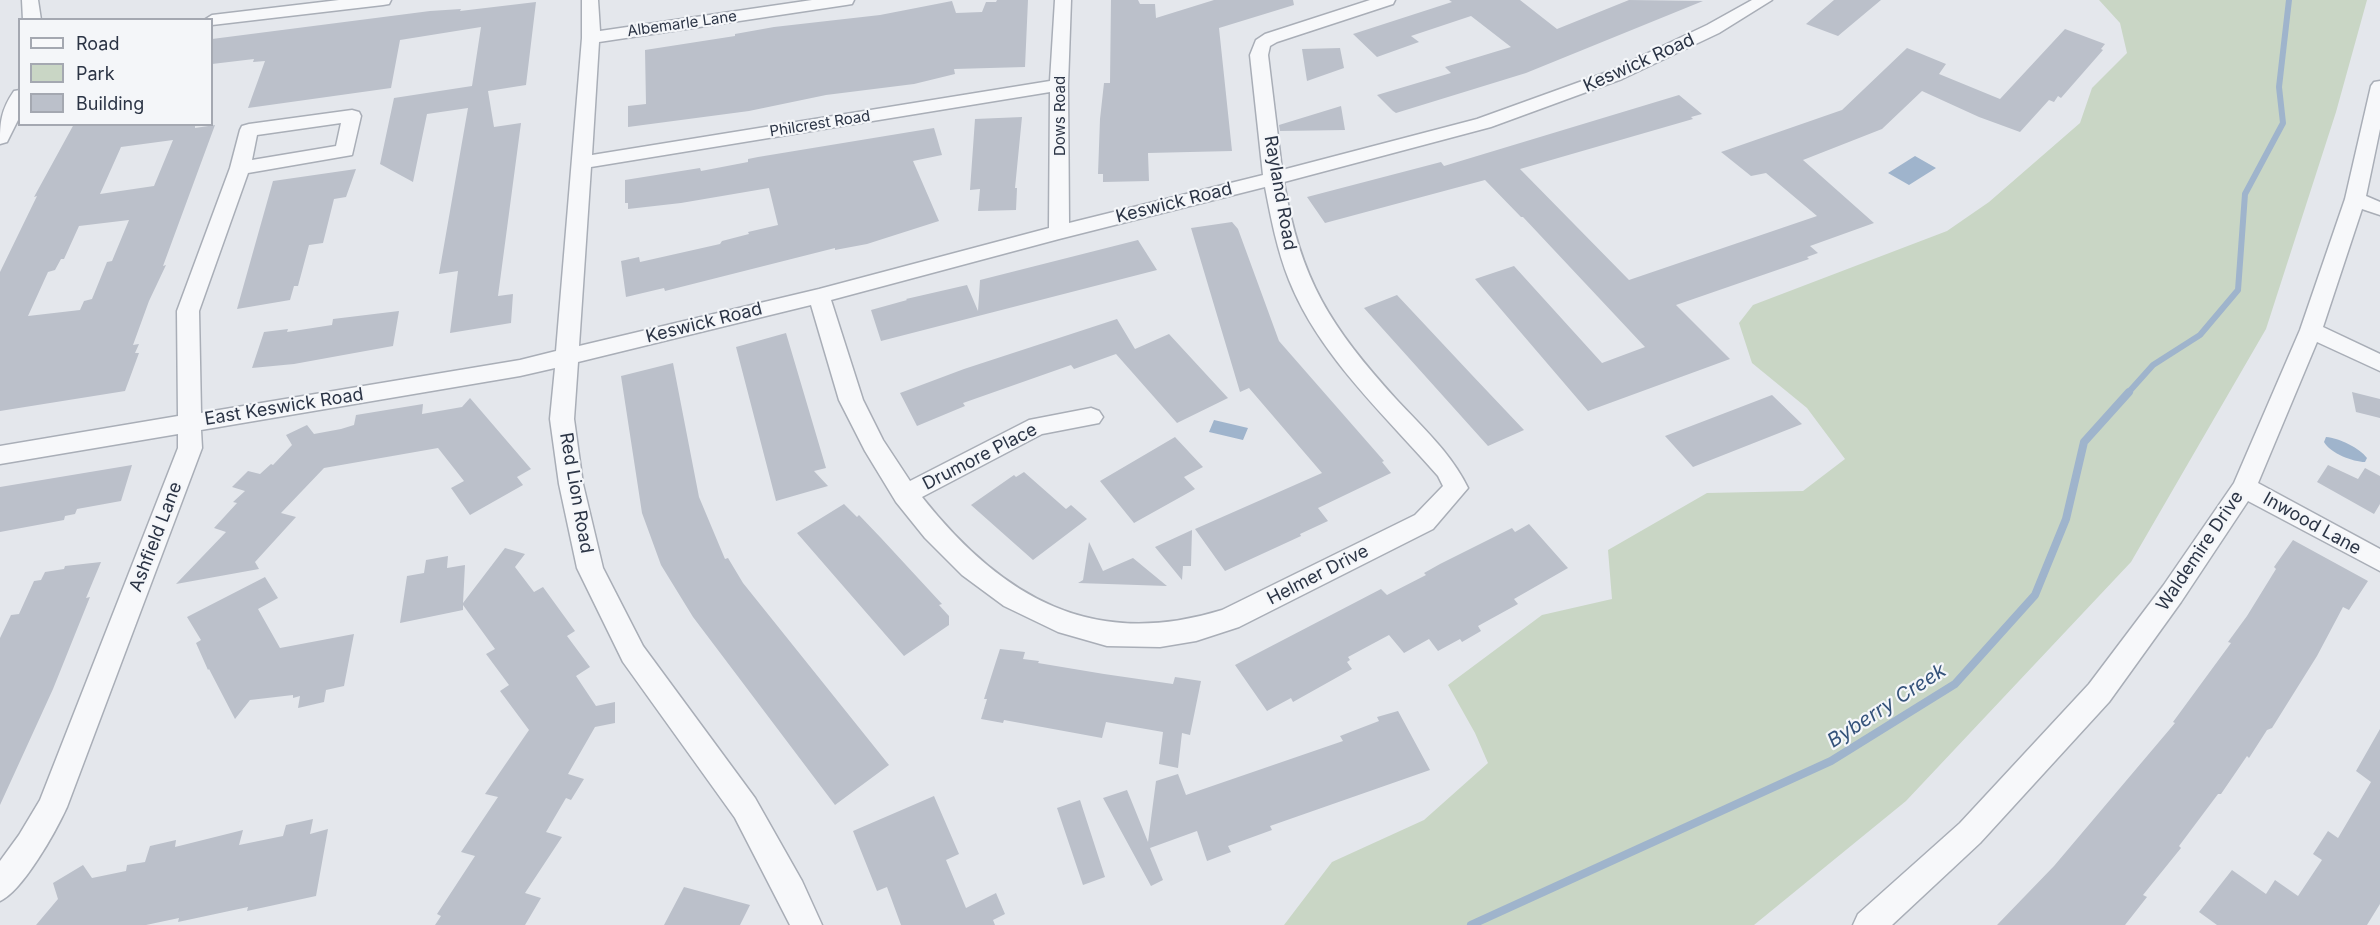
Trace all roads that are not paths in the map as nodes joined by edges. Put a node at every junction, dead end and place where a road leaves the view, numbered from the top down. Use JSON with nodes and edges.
{"nodes":[{"id":1,"x":30,"y":0,"type":"edge"},
{"id":2,"x":383,"y":0,"type":"edge"},
{"id":3,"x":590,"y":0,"type":"edge"},
{"id":4,"x":846,"y":0,"type":"edge"},
{"id":5,"x":1063,"y":0,"type":"edge"},
{"id":6,"x":1387,"y":0,"type":"edge"},
{"id":7,"x":1730,"y":0,"type":"edge"},
{"id":8,"x":1758,"y":4,"type":"edge"},
{"id":9,"x":32,"y":18,"type":"edge"},
{"id":10,"x":213,"y":20,"type":"edge"},
{"id":11,"x":591,"y":38,"type":"junction"},
{"id":12,"x":1059,"y":85,"type":"junction"},
{"id":13,"x":2380,"y":86,"type":"edge"},
{"id":14,"x":18,"y":99,"type":"edge"},
{"id":15,"x":0,"y":138,"type":"edge"},
{"id":16,"x":581,"y":163,"type":"junction"},
{"id":17,"x":240,"y":168,"type":"junction"},
{"id":18,"x":1275,"y":177,"type":"junction"},
{"id":19,"x":2355,"y":199,"type":"junction"},
{"id":20,"x":2380,"y":209,"type":"edge"},
{"id":21,"x":1059,"y":232,"type":"junction"},
{"id":22,"x":819,"y":296,"type":"junction"},
{"id":23,"x":2311,"y":330,"type":"junction"},
{"id":24,"x":567,"y":357,"type":"junction"},
{"id":25,"x":2380,"y":363,"type":"edge"},
{"id":26,"x":1091,"y":417,"type":"dead end"},
{"id":27,"x":191,"y":423,"type":"junction"},
{"id":28,"x":0,"y":455,"type":"edge"},
{"id":29,"x":2244,"y":486,"type":"junction"},
{"id":30,"x":1452,"y":492,"type":"joint"},
{"id":31,"x":905,"y":495,"type":"junction"},
{"id":32,"x":2380,"y":561,"type":"edge"},
{"id":33,"x":0,"y":886,"type":"edge"},
{"id":34,"x":806,"y":925,"type":"edge"},
{"id":35,"x":1869,"y":925,"type":"edge"}],
"edges":[{"from":1,"to":9,"type":"street"},
{"from":2,"to":10,"type":"street"},
{"from":3,"to":11,"type":"street","name":"Red Lion Road"},
{"from":4,"to":11,"type":"street","name":"Albemarle Lane"},
{"from":5,"to":12,"type":"street","name":"Dows Road"},
{"from":6,"to":18,"type":"street","name":"Rayland Road"},
{"from":7,"to":8,"type":"street"},
{"from":8,"to":18,"type":"street","name":"Keswick Road"},
{"from":11,"to":16,"type":"street","name":"Red Lion Road"},
{"from":12,"to":16,"type":"street","name":"Philcrest Road"},
{"from":12,"to":21,"type":"street","name":"Dows Road"},
{"from":13,"to":19,"type":"street","name":"Waldemire Drive"},
{"from":14,"to":15,"type":"street"},
{"from":16,"to":24,"type":"street","name":"Red Lion Road"},
{"from":17,"to":17,"type":"street","name":"Ashfield Lane"},
{"from":17,"to":27,"type":"street","name":"Ashfield Lane"},
{"from":18,"to":21,"type":"street","name":"Keswick Road"},
{"from":18,"to":30,"type":"street","name":"Rayland Road"},
{"from":19,"to":20,"type":"street"},
{"from":19,"to":23,"type":"street","name":"Waldemire Drive"},
{"from":21,"to":22,"type":"street","name":"Keswick Road"},
{"from":22,"to":24,"type":"street","name":"Keswick Road"},
{"from":22,"to":31,"type":"street","name":"Helmer Drive"},
{"from":23,"to":25,"type":"street"},
{"from":23,"to":29,"type":"street","name":"Waldemire Drive"},
{"from":24,"to":27,"type":"street","name":"East Keswick Road"},
{"from":24,"to":34,"type":"street","name":"Red Lion Road"},
{"from":26,"to":31,"type":"street","name":"Drumore Place"},
{"from":27,"to":28,"type":"street","name":"East Keswick Road"},
{"from":27,"to":33,"type":"street","name":"Ashfield Lane"},
{"from":29,"to":32,"type":"street","name":"Inwood Lane"},
{"from":29,"to":35,"type":"street","name":"Waldemire Drive"},
{"from":30,"to":31,"type":"street","name":"Helmer Drive"}]}
